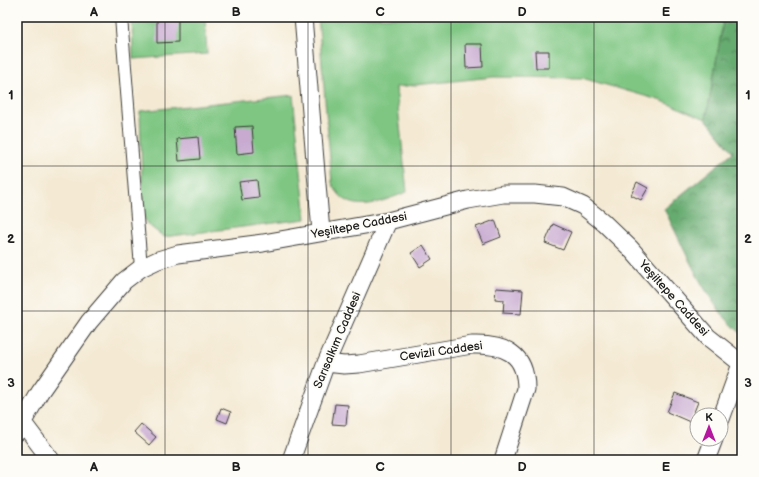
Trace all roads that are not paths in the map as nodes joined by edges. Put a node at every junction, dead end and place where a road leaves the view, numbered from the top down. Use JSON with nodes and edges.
{"nodes":[{"id":1,"x":121,"y":17,"type":"edge"},
{"id":2,"x":303,"y":17,"type":"edge"},
{"id":3,"x":388,"y":221,"type":"junction"},
{"id":4,"x":321,"y":232,"type":"junction"},
{"id":5,"x":141,"y":268,"type":"junction"},
{"id":6,"x":326,"y":363,"type":"junction"},
{"id":7,"x":741,"y":364,"type":"edge"},
{"id":8,"x":725,"y":407,"type":"edge"},
{"id":9,"x":20,"y":427,"type":"edge"},
{"id":10,"x":711,"y":447,"type":"edge"},
{"id":11,"x":51,"y":460,"type":"edge"},
{"id":12,"x":291,"y":460,"type":"edge"},
{"id":13,"x":503,"y":460,"type":"edge"},
{"id":14,"x":706,"y":460,"type":"edge"}],
"edges":[{"from":1,"to":5,"type":"street"},
{"from":2,"to":4,"type":"street"},
{"from":3,"to":4,"type":"street","name":"Yeşiltepe Caddesi"},
{"from":3,"to":6,"type":"street","name":"Sarısalkım Caddesi"},
{"from":3,"to":7,"type":"street","name":"Yeşiltepe Caddesi"},
{"from":4,"to":5,"type":"street","name":"Yeşiltepe Caddesi"},
{"from":5,"to":9,"type":"street","name":"Yeşiltepe Caddesi"},
{"from":6,"to":12,"type":"street","name":"Sarısalkım Caddesi"},
{"from":6,"to":13,"type":"street","name":"Cevizli Caddesi"},
{"from":7,"to":8,"type":"street"},
{"from":9,"to":11,"type":"street"},
{"from":10,"to":14,"type":"street"}]}
